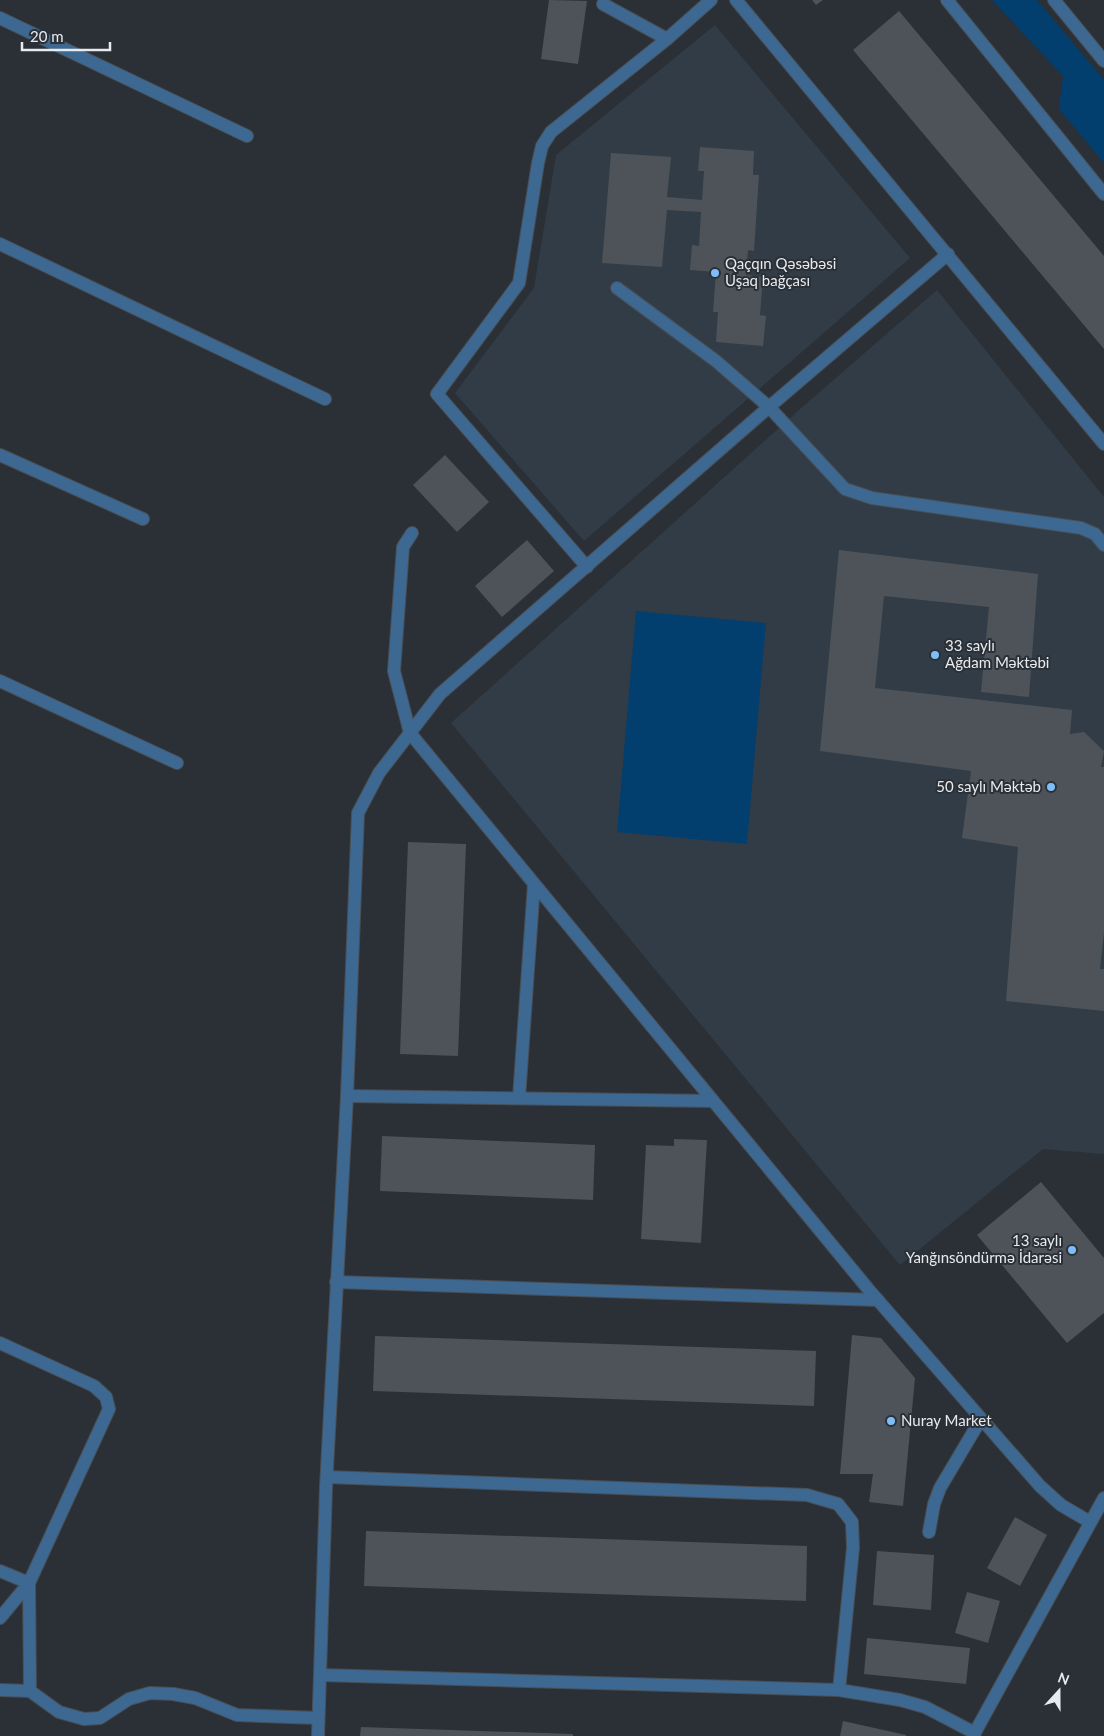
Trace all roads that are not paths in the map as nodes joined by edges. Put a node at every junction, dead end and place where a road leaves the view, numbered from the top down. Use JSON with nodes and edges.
{"nodes":[{"id":1,"x":712,"y":0,"type":"edge"},
{"id":2,"x":736,"y":0,"type":"edge"},
{"id":3,"x":946,"y":0,"type":"edge"},
{"id":4,"x":1054,"y":0,"type":"edge"},
{"id":5,"x":603,"y":4,"type":"dead end"},
{"id":6,"x":0,"y":18,"type":"edge"},
{"id":7,"x":667,"y":39,"type":"junction"},
{"id":8,"x":1104,"y":61,"type":"edge"},
{"id":9,"x":247,"y":136,"type":"dead end"},
{"id":10,"x":1104,"y":194,"type":"edge"},
{"id":11,"x":0,"y":244,"type":"edge"},
{"id":12,"x":948,"y":254,"type":"junction"},
{"id":13,"x":617,"y":288,"type":"dead end"},
{"id":14,"x":325,"y":399,"type":"dead end"},
{"id":15,"x":769,"y":407,"type":"junction"},
{"id":16,"x":1104,"y":444,"type":"edge"},
{"id":17,"x":0,"y":455,"type":"edge"},
{"id":18,"x":143,"y":519,"type":"dead end"},
{"id":19,"x":412,"y":533,"type":"dead end"},
{"id":20,"x":1104,"y":545,"type":"edge"},
{"id":21,"x":587,"y":567,"type":"junction"},
{"id":22,"x":0,"y":681,"type":"edge"},
{"id":23,"x":410,"y":733,"type":"junction"},
{"id":24,"x":177,"y":763,"type":"dead end"},
{"id":25,"x":534,"y":884,"type":"junction"},
{"id":26,"x":347,"y":1096,"type":"junction"},
{"id":27,"x":520,"y":1098,"type":"junction"},
{"id":28,"x":713,"y":1100,"type":"junction"},
{"id":29,"x":336,"y":1282,"type":"junction"},
{"id":30,"x":878,"y":1300,"type":"junction"},
{"id":31,"x":0,"y":1343,"type":"edge"},
{"id":32,"x":981,"y":1419,"type":"junction"},
{"id":33,"x":327,"y":1477,"type":"junction"},
{"id":34,"x":1104,"y":1498,"type":"edge"},
{"id":35,"x":1090,"y":1522,"type":"junction"},
{"id":36,"x":929,"y":1532,"type":"dead end"},
{"id":37,"x":0,"y":1571,"type":"edge"},
{"id":38,"x":29,"y":1583,"type":"junction"},
{"id":39,"x":0,"y":1618,"type":"edge"},
{"id":40,"x":320,"y":1675,"type":"junction"},
{"id":41,"x":0,"y":1690,"type":"edge"},
{"id":42,"x":839,"y":1690,"type":"junction"},
{"id":43,"x":30,"y":1691,"type":"junction"},
{"id":44,"x":318,"y":1718,"type":"junction"},
{"id":45,"x":974,"y":1735,"type":"edge"},
{"id":46,"x":318,"y":1736,"type":"edge"}],
"edges":[{"from":1,"to":7,"type":"street"},
{"from":2,"to":12,"type":"street"},
{"from":3,"to":10,"type":"street"},
{"from":4,"to":8,"type":"street"},
{"from":5,"to":7,"type":"street"},
{"from":6,"to":9,"type":"street"},
{"from":7,"to":21,"type":"street"},
{"from":11,"to":14,"type":"street"},
{"from":12,"to":15,"type":"street"},
{"from":12,"to":16,"type":"street"},
{"from":13,"to":15,"type":"street"},
{"from":15,"to":20,"type":"street"},
{"from":15,"to":21,"type":"street"},
{"from":17,"to":18,"type":"street"},
{"from":19,"to":23,"type":"street"},
{"from":21,"to":23,"type":"street"},
{"from":22,"to":24,"type":"street"},
{"from":23,"to":25,"type":"street"},
{"from":23,"to":26,"type":"street"},
{"from":25,"to":27,"type":"street"},
{"from":25,"to":28,"type":"street"},
{"from":26,"to":27,"type":"street"},
{"from":26,"to":29,"type":"street"},
{"from":27,"to":28,"type":"street"},
{"from":28,"to":30,"type":"street"},
{"from":29,"to":30,"type":"street"},
{"from":29,"to":33,"type":"street"},
{"from":30,"to":32,"type":"street"},
{"from":31,"to":38,"type":"street"},
{"from":32,"to":35,"type":"street"},
{"from":32,"to":36,"type":"street"},
{"from":33,"to":40,"type":"street"},
{"from":33,"to":42,"type":"street"},
{"from":34,"to":35,"type":"street"},
{"from":35,"to":45,"type":"street"},
{"from":37,"to":38,"type":"street"},
{"from":38,"to":39,"type":"street"},
{"from":38,"to":43,"type":"street"},
{"from":40,"to":42,"type":"street"},
{"from":40,"to":44,"type":"street"},
{"from":41,"to":43,"type":"street"},
{"from":42,"to":45,"type":"street"},
{"from":43,"to":44,"type":"street"},
{"from":44,"to":46,"type":"street"}]}
